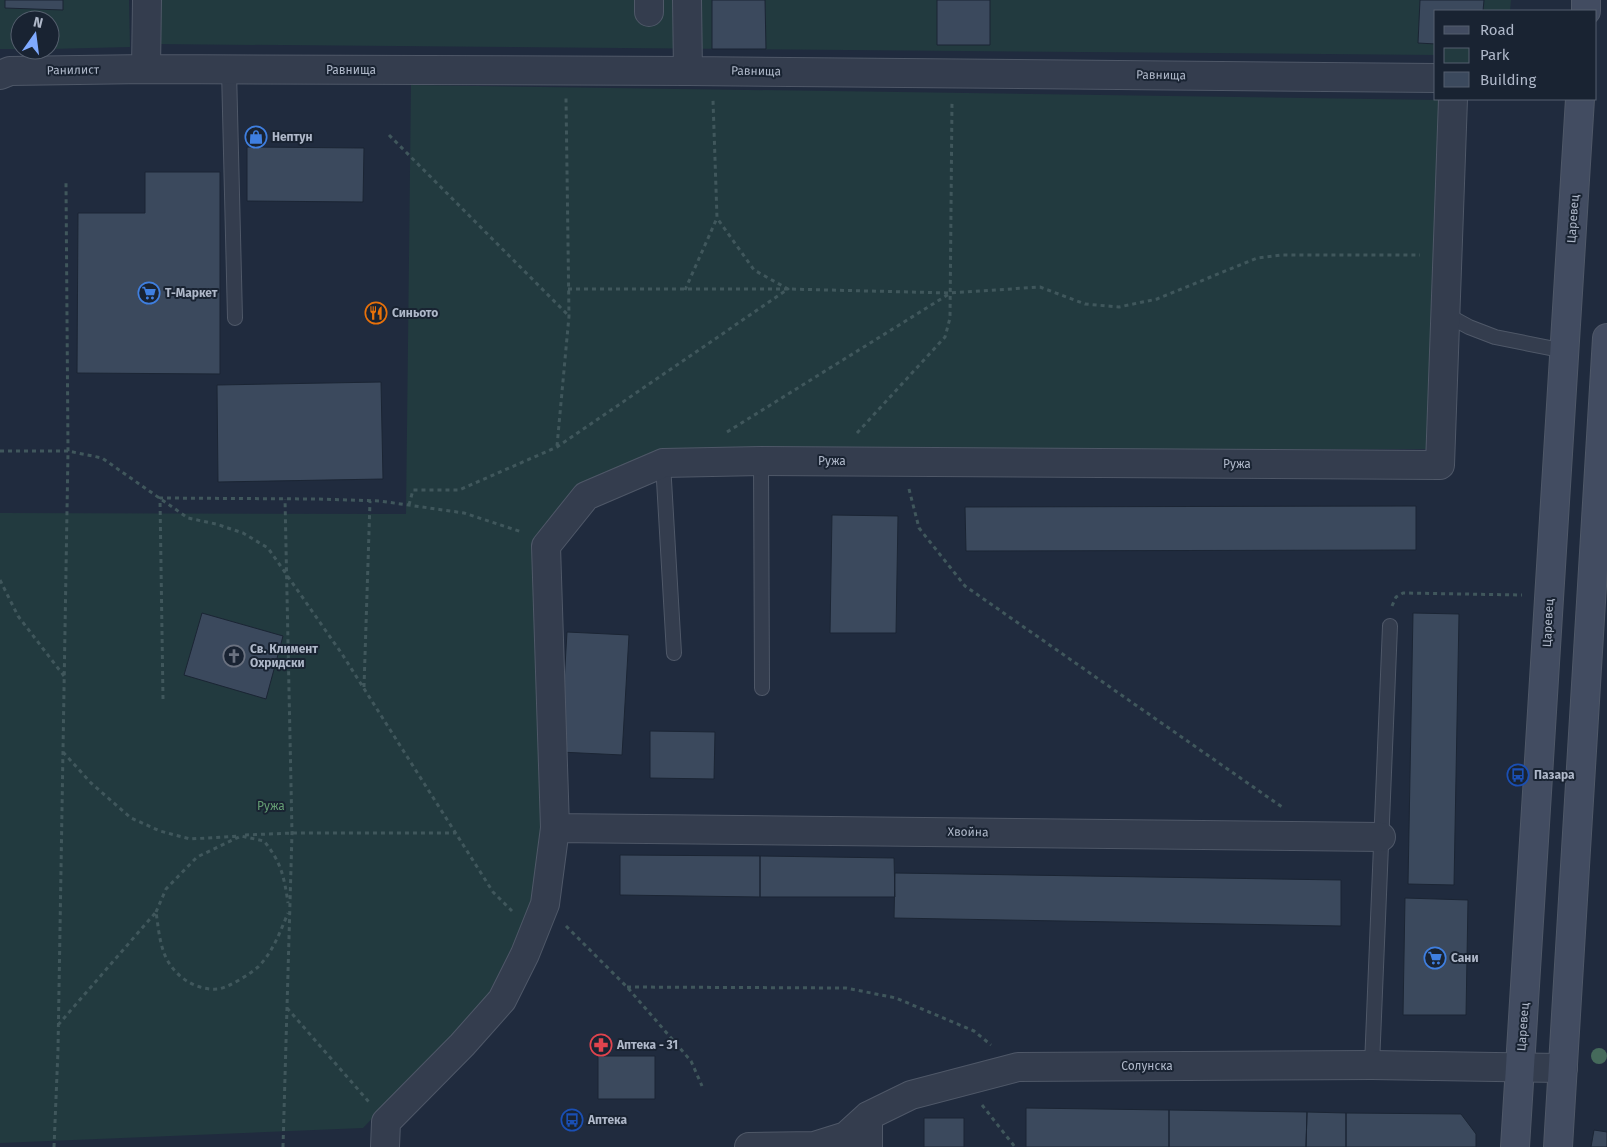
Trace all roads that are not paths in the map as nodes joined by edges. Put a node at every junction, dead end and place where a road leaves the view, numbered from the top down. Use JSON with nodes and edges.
{"nodes":[{"id":1,"x":147,"y":0,"type":"edge"},
{"id":2,"x":687,"y":0,"type":"edge"},
{"id":3,"x":146,"y":69,"type":"junction"},
{"id":4,"x":230,"y":70,"type":"junction"},
{"id":5,"x":700,"y":71,"type":"junction"},
{"id":6,"x":0,"y":75,"type":"edge"},
{"id":7,"x":1434,"y":78,"type":"edge"},
{"id":8,"x":1453,"y":100,"type":"edge"},
{"id":9,"x":1580,"y":100,"type":"edge"},
{"id":10,"x":1446,"y":315,"type":"junction"},
{"id":11,"x":235,"y":318,"type":"dead end"},
{"id":12,"x":1607,"y":338,"type":"edge"},
{"id":13,"x":1565,"y":351,"type":"junction"},
{"id":14,"x":761,"y":460,"type":"junction"},
{"id":15,"x":663,"y":464,"type":"junction"},
{"id":16,"x":1601,"y":550,"type":"edge"},
{"id":17,"x":1390,"y":626,"type":"road end"},
{"id":18,"x":674,"y":653,"type":"dead end"},
{"id":19,"x":762,"y":688,"type":"dead end"},
{"id":20,"x":555,"y":828,"type":"junction"},
{"id":21,"x":1381,"y":836,"type":"junction"},
{"id":22,"x":1372,"y":1065,"type":"junction"},
{"id":23,"x":1521,"y":1067,"type":"junction"},
{"id":24,"x":1563,"y":1068,"type":"junction"},
{"id":25,"x":868,"y":1116,"type":"junction"},
{"id":26,"x":386,"y":1134,"type":"edge"},
{"id":27,"x":749,"y":1147,"type":"edge"},
{"id":28,"x":868,"y":1147,"type":"edge"},
{"id":29,"x":1515,"y":1147,"type":"edge"},
{"id":30,"x":1558,"y":1147,"type":"edge"}],
"edges":[{"from":1,"to":3,"type":"street"},
{"from":2,"to":5,"type":"street"},
{"from":3,"to":4,"type":"street","name":"Равнища"},
{"from":3,"to":6,"type":"street","name":"Ранилист"},
{"from":4,"to":5,"type":"street","name":"Равнища"},
{"from":4,"to":11,"type":"lane"},
{"from":5,"to":7,"type":"street","name":"Равнища"},
{"from":8,"to":10,"type":"street","name":"Ружа"},
{"from":9,"to":13,"type":"main road","name":"Царевец"},
{"from":10,"to":13,"type":"lane"},
{"from":10,"to":14,"type":"street","name":"Ружа"},
{"from":12,"to":16,"type":"main road"},
{"from":13,"to":23,"type":"main road","name":"Царевец"},
{"from":14,"to":15,"type":"street","name":"Ружа"},
{"from":14,"to":19,"type":"lane"},
{"from":15,"to":18,"type":"lane"},
{"from":15,"to":20,"type":"street","name":"Ружа"},
{"from":16,"to":24,"type":"main road"},
{"from":17,"to":21,"type":"lane"},
{"from":20,"to":21,"type":"street","name":"Хвойна"},
{"from":20,"to":26,"type":"street"},
{"from":21,"to":22,"type":"lane"},
{"from":22,"to":23,"type":"street","name":"Солунска"},
{"from":22,"to":25,"type":"street","name":"Солунска"},
{"from":23,"to":24,"type":"street","name":"Солунска"},
{"from":23,"to":29,"type":"main road","name":"Царевец"},
{"from":24,"to":30,"type":"main road"},
{"from":25,"to":27,"type":"street","name":"Солунска"},
{"from":25,"to":28,"type":"street"}]}
